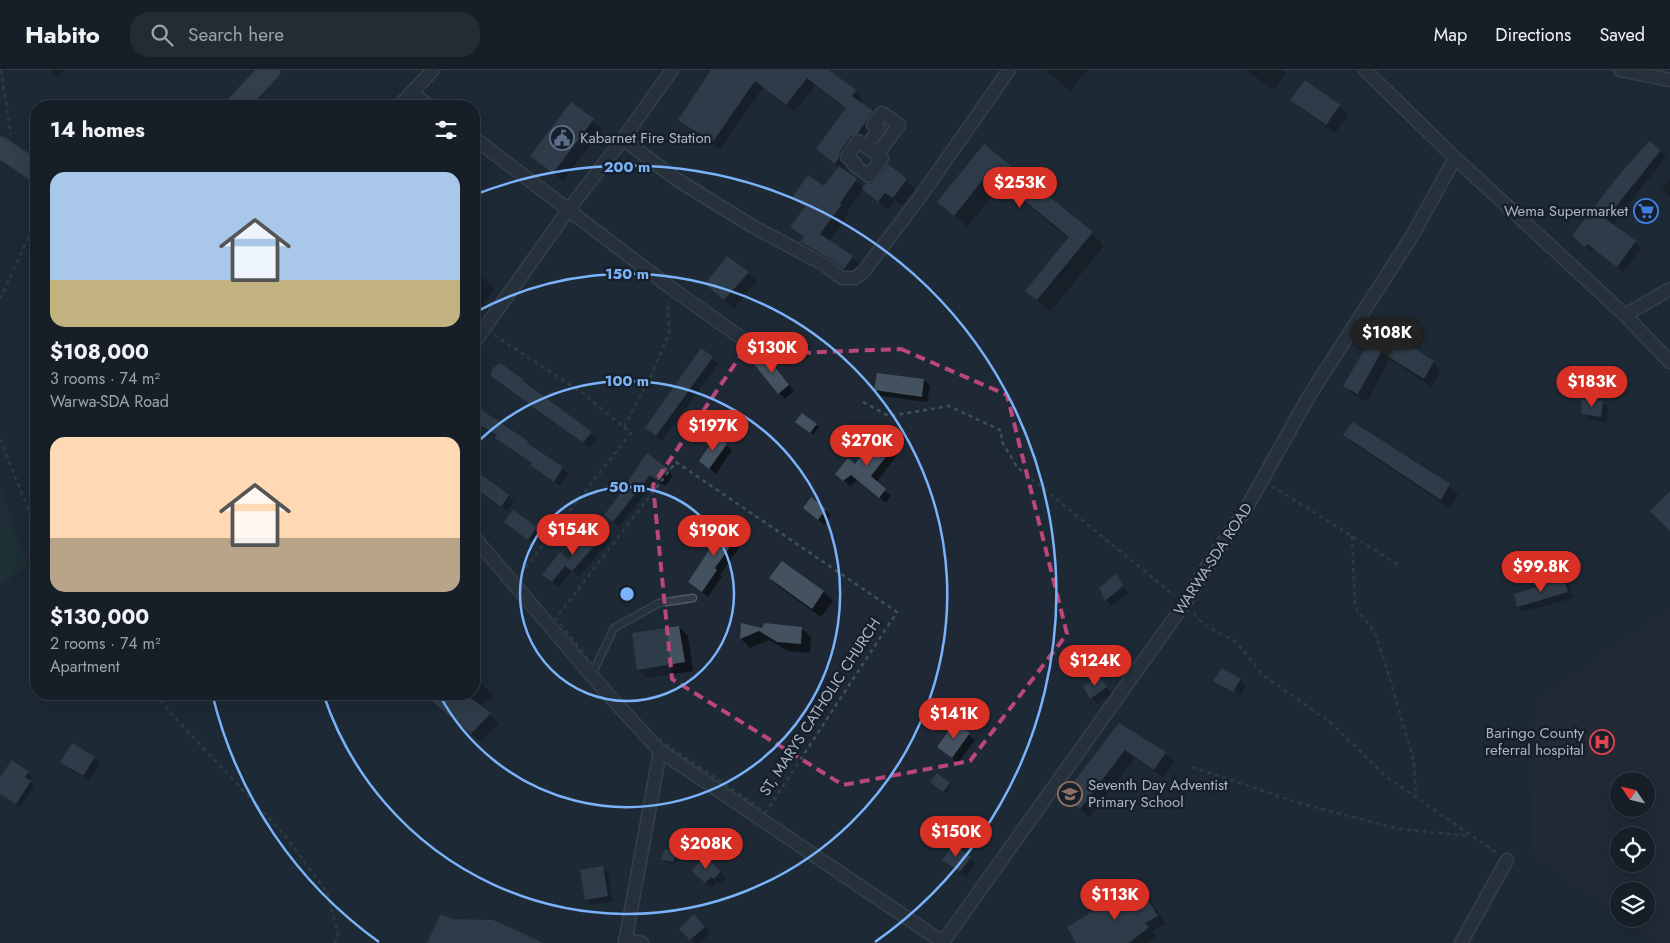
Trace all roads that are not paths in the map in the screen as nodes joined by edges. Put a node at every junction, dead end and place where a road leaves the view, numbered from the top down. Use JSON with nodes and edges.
{"nodes":[{"id":1,"x":270,"y":70,"type":"edge"},
{"id":2,"x":433,"y":70,"type":"edge"},
{"id":3,"x":672,"y":70,"type":"edge"},
{"id":4,"x":1009,"y":70,"type":"edge"},
{"id":5,"x":1364,"y":70,"type":"edge"},
{"id":6,"x":1620,"y":70,"type":"edge"},
{"id":7,"x":1670,"y":80,"type":"edge"},
{"id":8,"x":411,"y":93,"type":"junction"},
{"id":9,"x":242,"y":100,"type":"edge"},
{"id":10,"x":405,"y":100,"type":"edge"},
{"id":11,"x":421,"y":100,"type":"edge"},
{"id":12,"x":623,"y":139,"type":"junction"},
{"id":13,"x":480,"y":142,"type":"edge"},
{"id":14,"x":7,"y":152,"type":"edge"},
{"id":15,"x":1455,"y":158,"type":"junction"},
{"id":16,"x":30,"y":167,"type":"edge"},
{"id":17,"x":569,"y":209,"type":"junction"},
{"id":18,"x":1670,"y":289,"type":"edge"},
{"id":19,"x":1625,"y":315,"type":"junction"},
{"id":20,"x":480,"y":335,"type":"edge"},
{"id":21,"x":740,"y":337,"type":"dead end"},
{"id":22,"x":1670,"y":362,"type":"edge"},
{"id":23,"x":480,"y":544,"type":"edge"},
{"id":24,"x":693,"y":598,"type":"dead end"},
{"id":25,"x":595,"y":668,"type":"road end"},
{"id":26,"x":660,"y":751,"type":"junction"},
{"id":27,"x":1507,"y":860,"type":"road end"},
{"id":28,"x":625,"y":941,"type":"edge"},
{"id":29,"x":642,"y":943,"type":"edge"},
{"id":30,"x":944,"y":943,"type":"edge"},
{"id":31,"x":1461,"y":943,"type":"edge"}],
"edges":[{"from":1,"to":9,"type":"main road"},
{"from":2,"to":8,"type":"street"},
{"from":3,"to":12,"type":"street"},
{"from":4,"to":12,"type":"street"},
{"from":5,"to":15,"type":"street"},
{"from":6,"to":7,"type":"street"},
{"from":8,"to":10,"type":"street"},
{"from":8,"to":11,"type":"street"},
{"from":12,"to":17,"type":"street"},
{"from":13,"to":17,"type":"street"},
{"from":14,"to":16,"type":"main road"},
{"from":15,"to":19,"type":"street"},
{"from":15,"to":30,"type":"street","name":"WARWA-SDA ROAD"},
{"from":17,"to":20,"type":"street"},
{"from":17,"to":21,"type":"street"},
{"from":18,"to":19,"type":"street"},
{"from":19,"to":22,"type":"street"},
{"from":23,"to":26,"type":"street"},
{"from":24,"to":25,"type":"lane"},
{"from":26,"to":28,"type":"street"},
{"from":26,"to":30,"type":"street"},
{"from":27,"to":31,"type":"street"},
{"from":28,"to":29,"type":"street"}]}
